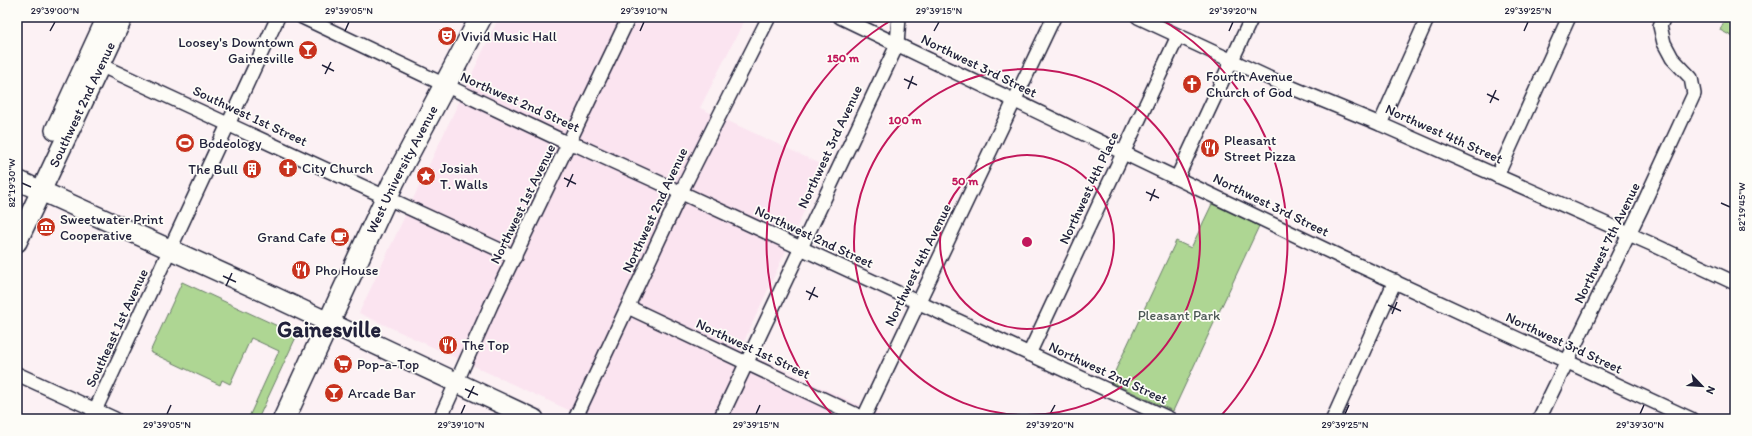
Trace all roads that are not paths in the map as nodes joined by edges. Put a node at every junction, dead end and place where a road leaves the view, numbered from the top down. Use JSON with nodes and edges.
{"nodes":[{"id":1,"x":107,"y":17,"type":"edge"},
{"id":2,"x":122,"y":17,"type":"edge"},
{"id":3,"x":278,"y":17,"type":"edge"},
{"id":4,"x":302,"y":17,"type":"edge"},
{"id":5,"x":481,"y":17,"type":"edge"},
{"id":6,"x":630,"y":17,"type":"edge"},
{"id":7,"x":769,"y":17,"type":"edge"},
{"id":8,"x":840,"y":17,"type":"edge"},
{"id":9,"x":899,"y":17,"type":"edge"},
{"id":10,"x":1054,"y":17,"type":"edge"},
{"id":11,"x":1138,"y":17,"type":"edge"},
{"id":12,"x":1252,"y":17,"type":"edge"},
{"id":13,"x":1428,"y":17,"type":"edge"},
{"id":14,"x":1569,"y":17,"type":"edge"},
{"id":15,"x":1664,"y":17,"type":"edge"},
{"id":16,"x":1178,"y":36,"type":"junction"},
{"id":17,"x":897,"y":45,"type":"junction"},
{"id":18,"x":1232,"y":60,"type":"junction"},
{"id":19,"x":100,"y":65,"type":"junction"},
{"id":20,"x":445,"y":86,"type":"junction"},
{"id":21,"x":1014,"y":101,"type":"junction"},
{"id":22,"x":228,"y":124,"type":"junction"},
{"id":23,"x":1380,"y":124,"type":"junction"},
{"id":24,"x":569,"y":144,"type":"junction"},
{"id":25,"x":1123,"y":153,"type":"junction"},
{"id":26,"x":1497,"y":176,"type":"junction"},
{"id":27,"x":1177,"y":178,"type":"junction"},
{"id":28,"x":29,"y":186,"type":"edge"},
{"id":29,"x":681,"y":192,"type":"junction"},
{"id":30,"x":386,"y":197,"type":"junction"},
{"id":31,"x":17,"y":213,"type":"edge"},
{"id":32,"x":1629,"y":234,"type":"junction"},
{"id":33,"x":17,"y":242,"type":"edge"},
{"id":34,"x":801,"y":248,"type":"junction"},
{"id":35,"x":171,"y":250,"type":"junction"},
{"id":36,"x":515,"y":257,"type":"junction"},
{"id":37,"x":1395,"y":281,"type":"junction"},
{"id":38,"x":1735,"y":283,"type":"edge"},
{"id":39,"x":918,"y":303,"type":"junction"},
{"id":40,"x":628,"y":307,"type":"junction"},
{"id":41,"x":328,"y":323,"type":"junction"},
{"id":42,"x":1029,"y":354,"type":"junction"},
{"id":43,"x":1567,"y":362,"type":"junction"},
{"id":44,"x":746,"y":363,"type":"junction"},
{"id":45,"x":17,"y":374,"type":"edge"},
{"id":46,"x":456,"y":383,"type":"junction"},
{"id":47,"x":94,"y":414,"type":"edge"},
{"id":48,"x":115,"y":419,"type":"edge"},
{"id":49,"x":284,"y":419,"type":"edge"},
{"id":50,"x":440,"y":419,"type":"edge"},
{"id":51,"x":534,"y":419,"type":"edge"},
{"id":52,"x":575,"y":419,"type":"edge"},
{"id":53,"x":720,"y":419,"type":"edge"},
{"id":54,"x":864,"y":419,"type":"edge"},
{"id":55,"x":1170,"y":419,"type":"edge"},
{"id":56,"x":1333,"y":419,"type":"edge"},
{"id":57,"x":1539,"y":419,"type":"edge"},
{"id":58,"x":1691,"y":419,"type":"edge"}],
"edges":[{"from":1,"to":28,"type":"main road"},
{"from":2,"to":19,"type":"main road","name":"Southwest 2nd Avenue"},
{"from":3,"to":22,"type":"street","name":"Southeast 1st Avenue"},
{"from":4,"to":20,"type":"street","name":"Northwest 2nd Street"},
{"from":5,"to":20,"type":"main road","name":"West University Avenue"},
{"from":6,"to":24,"type":"street","name":"Northwest 1st Avenue"},
{"from":7,"to":29,"type":"street","name":"Northwest 2nd Avenue"},
{"from":8,"to":17,"type":"street","name":"Northwest 3rd Street"},
{"from":9,"to":17,"type":"street","name":"Northwest 3rd Avenue"},
{"from":10,"to":21,"type":"street","name":"Northwest 4th Avenue"},
{"from":11,"to":16,"type":"street","name":"Northwest 4th Street"},
{"from":12,"to":18,"type":"street"},
{"from":13,"to":23,"type":"street"},
{"from":14,"to":26,"type":"street"},
{"from":15,"to":32,"type":"street","name":"Northwest 7th Avenue"},
{"from":16,"to":18,"type":"street","name":"Northwest 4th Street"},
{"from":16,"to":25,"type":"street","name":"Northwest 4th Place"},
{"from":17,"to":21,"type":"street","name":"Northwest 3rd Street"},
{"from":17,"to":34,"type":"street","name":"Northwest 3rd Avenue"},
{"from":18,"to":23,"type":"street","name":"Northwest 4th Street"},
{"from":18,"to":27,"type":"street"},
{"from":19,"to":22,"type":"street","name":"Southwest 1st Street"},
{"from":19,"to":28,"type":"main road","name":"Southwest 2nd Avenue"},
{"from":20,"to":24,"type":"street","name":"Northwest 2nd Street"},
{"from":20,"to":30,"type":"main road","name":"West University Avenue"},
{"from":21,"to":25,"type":"street","name":"Northwest 3rd Street"},
{"from":21,"to":39,"type":"street","name":"Northwest 4th Avenue"},
{"from":22,"to":30,"type":"street","name":"Southwest 1st Street"},
{"from":22,"to":35,"type":"street","name":"Southeast 1st Avenue"},
{"from":23,"to":26,"type":"street","name":"Northwest 4th Street"},
{"from":24,"to":29,"type":"street","name":"Northwest 2nd Street"},
{"from":24,"to":36,"type":"street","name":"Northwest 1st Avenue"},
{"from":25,"to":27,"type":"street","name":"Northwest 3rd Street"},
{"from":25,"to":42,"type":"street","name":"Northwest 4th Place"},
{"from":26,"to":32,"type":"street","name":"Northwest 4th Street"},
{"from":27,"to":37,"type":"street","name":"Northwest 3rd Street"},
{"from":28,"to":31,"type":"main road"},
{"from":28,"to":33,"type":"main road"},
{"from":28,"to":35,"type":"main road"},
{"from":29,"to":34,"type":"street","name":"Northwest 2nd Street"},
{"from":29,"to":40,"type":"street","name":"Northwest 2nd Avenue"},
{"from":30,"to":36,"type":"street"},
{"from":30,"to":41,"type":"main road","name":"West University Avenue"},
{"from":32,"to":38,"type":"street","name":"Northwest 4th Street"},
{"from":32,"to":43,"type":"street","name":"Northwest 7th Avenue"},
{"from":34,"to":39,"type":"street","name":"Northwest 2nd Street"},
{"from":34,"to":44,"type":"street","name":"Northwest 3rd Avenue"},
{"from":35,"to":41,"type":"main road"},
{"from":35,"to":47,"type":"street","name":"Southeast 1st Avenue"},
{"from":36,"to":46,"type":"street","name":"Northwest 1st Avenue"},
{"from":37,"to":43,"type":"street","name":"Northwest 3rd Street"},
{"from":37,"to":56,"type":"street"},
{"from":39,"to":42,"type":"street","name":"Northwest 2nd Street"},
{"from":39,"to":54,"type":"street","name":"Northwest 4th Avenue"},
{"from":40,"to":44,"type":"street","name":"Northwest 1st Street"},
{"from":40,"to":52,"type":"street","name":"Northwest 2nd Avenue"},
{"from":41,"to":46,"type":"main road"},
{"from":41,"to":49,"type":"main road","name":"West University Avenue"},
{"from":42,"to":55,"type":"street","name":"Northwest 2nd Street"},
{"from":43,"to":57,"type":"street","name":"Northwest 7th Avenue"},
{"from":43,"to":58,"type":"street","name":"Northwest 3rd Street"},
{"from":44,"to":53,"type":"street","name":"Northwest 3rd Avenue"},
{"from":44,"to":54,"type":"street","name":"Northwest 1st Street"},
{"from":45,"to":47,"type":"street"},
{"from":46,"to":50,"type":"street","name":"Northwest 1st Avenue"},
{"from":46,"to":51,"type":"main road"},
{"from":47,"to":48,"type":"street"}]}
